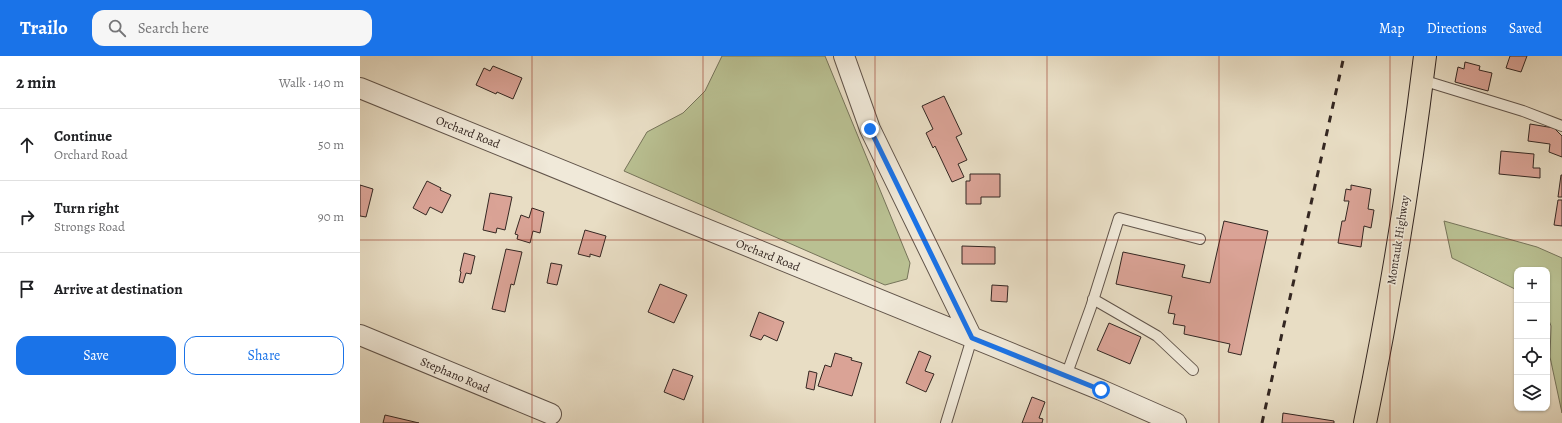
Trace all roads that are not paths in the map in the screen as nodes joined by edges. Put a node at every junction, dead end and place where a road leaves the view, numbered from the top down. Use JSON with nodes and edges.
{"nodes":[{"id":1,"x":844,"y":56,"type":"edge"},
{"id":2,"x":1424,"y":56,"type":"edge"},
{"id":3,"x":1422,"y":80,"type":"junction"},
{"id":4,"x":360,"y":88,"type":"edge"},
{"id":5,"x":1562,"y":126,"type":"edge"},
{"id":6,"x":1200,"y":239,"type":"dead end"},
{"id":7,"x":1093,"y":299,"type":"junction"},
{"id":8,"x":360,"y":335,"type":"edge"},
{"id":9,"x":972,"y":338,"type":"junction"},
{"id":10,"x":1193,"y":370,"type":"dead end"},
{"id":11,"x":1066,"y":376,"type":"junction"},
{"id":12,"x":551,"y":414,"type":"dead end"},
{"id":13,"x":946,"y":423,"type":"edge"},
{"id":14,"x":1176,"y":423,"type":"edge"},
{"id":15,"x":1365,"y":423,"type":"edge"}],
"edges":[{"from":1,"to":9,"type":"street"},
{"from":2,"to":3,"type":"main road","name":"Montauk Highway"},
{"from":3,"to":5,"type":"lane"},
{"from":3,"to":15,"type":"main road","name":"Montauk Highway"},
{"from":4,"to":9,"type":"street","name":"Orchard Road"},
{"from":6,"to":7,"type":"lane"},
{"from":7,"to":10,"type":"lane"},
{"from":7,"to":11,"type":"lane"},
{"from":8,"to":12,"type":"street","name":"Stephano Road"},
{"from":9,"to":11,"type":"street","name":"Orchard Road"},
{"from":9,"to":13,"type":"lane"},
{"from":11,"to":14,"type":"street","name":"Orchard Road"}]}
